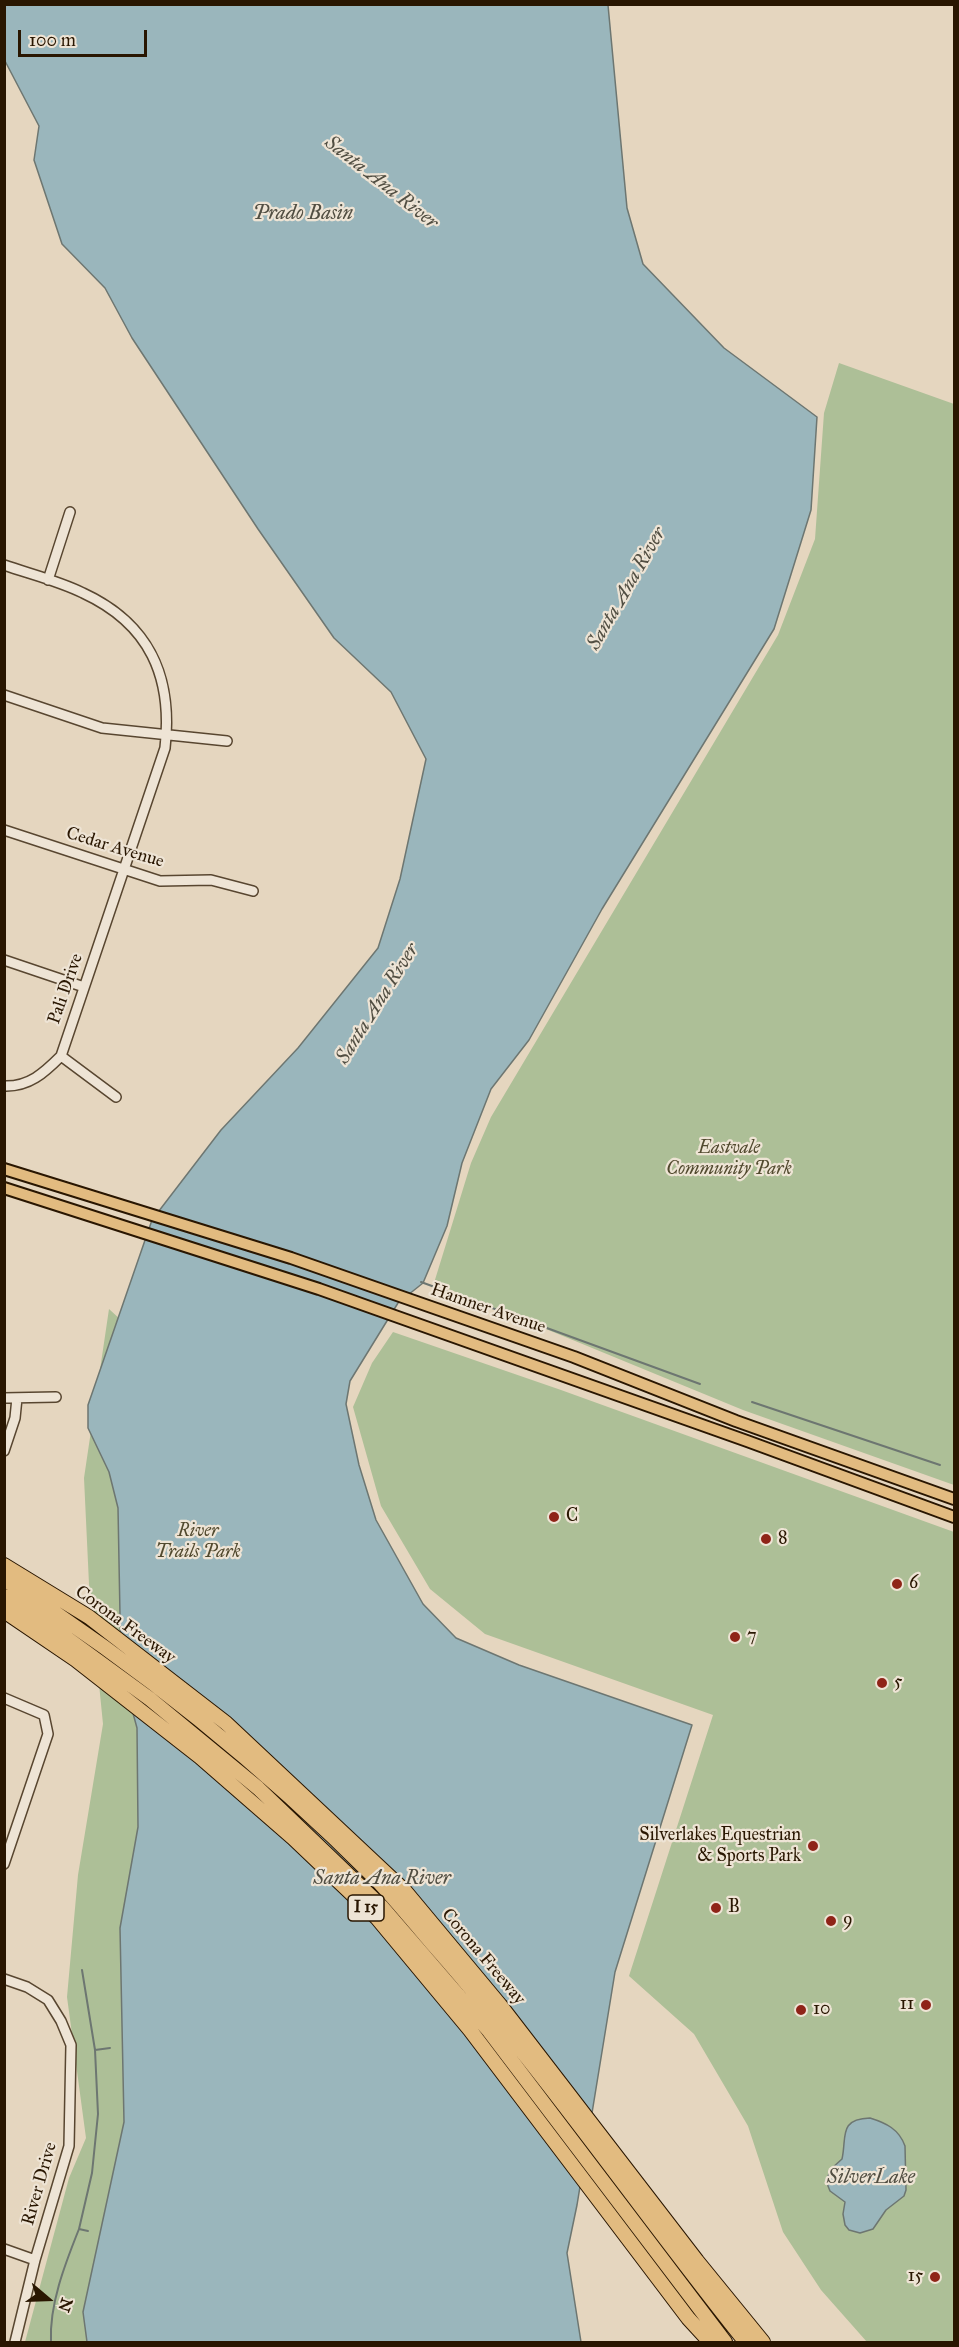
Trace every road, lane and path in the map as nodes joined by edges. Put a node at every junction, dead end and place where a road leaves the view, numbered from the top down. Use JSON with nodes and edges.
{"nodes":[{"id":1,"x":70,"y":512,"type":"dead end"},
{"id":2,"x":4,"y":565,"type":"edge"},
{"id":3,"x":48,"y":580,"type":"junction"},
{"id":4,"x":4,"y":695,"type":"edge"},
{"id":5,"x":167,"y":734,"type":"junction"},
{"id":6,"x":227,"y":741,"type":"dead end"},
{"id":7,"x":4,"y":830,"type":"edge"},
{"id":8,"x":124,"y":870,"type":"junction"},
{"id":9,"x":254,"y":891,"type":"dead end"},
{"id":10,"x":4,"y":960,"type":"edge"},
{"id":11,"x":84,"y":987,"type":"junction"},
{"id":12,"x":61,"y":1056,"type":"junction"},
{"id":13,"x":4,"y":1086,"type":"edge"},
{"id":14,"x":116,"y":1097,"type":"dead end"},
{"id":15,"x":4,"y":1169,"type":"edge"},
{"id":16,"x":4,"y":1188,"type":"edge"},
{"id":17,"x":56,"y":1397,"type":"dead end"},
{"id":18,"x":4,"y":1398,"type":"edge"},
{"id":19,"x":17,"y":1398,"type":"junction"},
{"id":20,"x":4,"y":1451,"type":"edge"},
{"id":21,"x":954,"y":1499,"type":"edge"},
{"id":22,"x":954,"y":1517,"type":"edge"},
{"id":23,"x":4,"y":1565,"type":"edge"},
{"id":24,"x":4,"y":1579,"type":"edge"},
{"id":25,"x":4,"y":1596,"type":"edge"},
{"id":26,"x":4,"y":1611,"type":"edge"},
{"id":27,"x":78,"y":1654,"type":"junction"},
{"id":28,"x":4,"y":1698,"type":"edge"},
{"id":29,"x":4,"y":1864,"type":"edge"},
{"id":30,"x":4,"y":1979,"type":"edge"},
{"id":31,"x":4,"y":2249,"type":"edge"},
{"id":32,"x":35,"y":2260,"type":"junction"},
{"id":33,"x":15,"y":2343,"type":"edge"},
{"id":34,"x":710,"y":2343,"type":"edge"},
{"id":35,"x":725,"y":2343,"type":"edge"},
{"id":36,"x":748,"y":2343,"type":"edge"},
{"id":37,"x":763,"y":2343,"type":"edge"}],
"edges":[{"from":1,"to":3,"type":"street"},
{"from":2,"to":3,"type":"street","name":"Pali Drive"},
{"from":3,"to":5,"type":"street","name":"Pali Drive"},
{"from":4,"to":5,"type":"street"},
{"from":5,"to":6,"type":"street"},
{"from":5,"to":8,"type":"street","name":"Pali Drive"},
{"from":7,"to":8,"type":"street","name":"Cedar Avenue"},
{"from":8,"to":9,"type":"street","name":"Cedar Avenue"},
{"from":8,"to":11,"type":"street","name":"Pali Drive"},
{"from":10,"to":11,"type":"street"},
{"from":11,"to":12,"type":"street","name":"Pali Drive"},
{"from":12,"to":13,"type":"street","name":"Pali Drive"},
{"from":12,"to":14,"type":"street"},
{"from":15,"to":21,"type":"main road","name":"Hamner Avenue"},
{"from":16,"to":22,"type":"main road","name":"Hamner Avenue"},
{"from":17,"to":19,"type":"street"},
{"from":18,"to":19,"type":"street"},
{"from":19,"to":20,"type":"street"},
{"from":23,"to":37,"type":"highway","name":"Corona Freeway","number":"I 15"},
{"from":24,"to":36,"type":"highway"},
{"from":25,"to":27,"type":"highway"},
{"from":26,"to":27,"type":"highway","number":"I 15"},
{"from":27,"to":34,"type":"highway","number":"I 15"},
{"from":27,"to":35,"type":"highway"},
{"from":28,"to":29,"type":"street"},
{"from":30,"to":32,"type":"street","name":"River Drive"},
{"from":31,"to":32,"type":"street"},
{"from":32,"to":33,"type":"street","name":"River Drive"}]}
